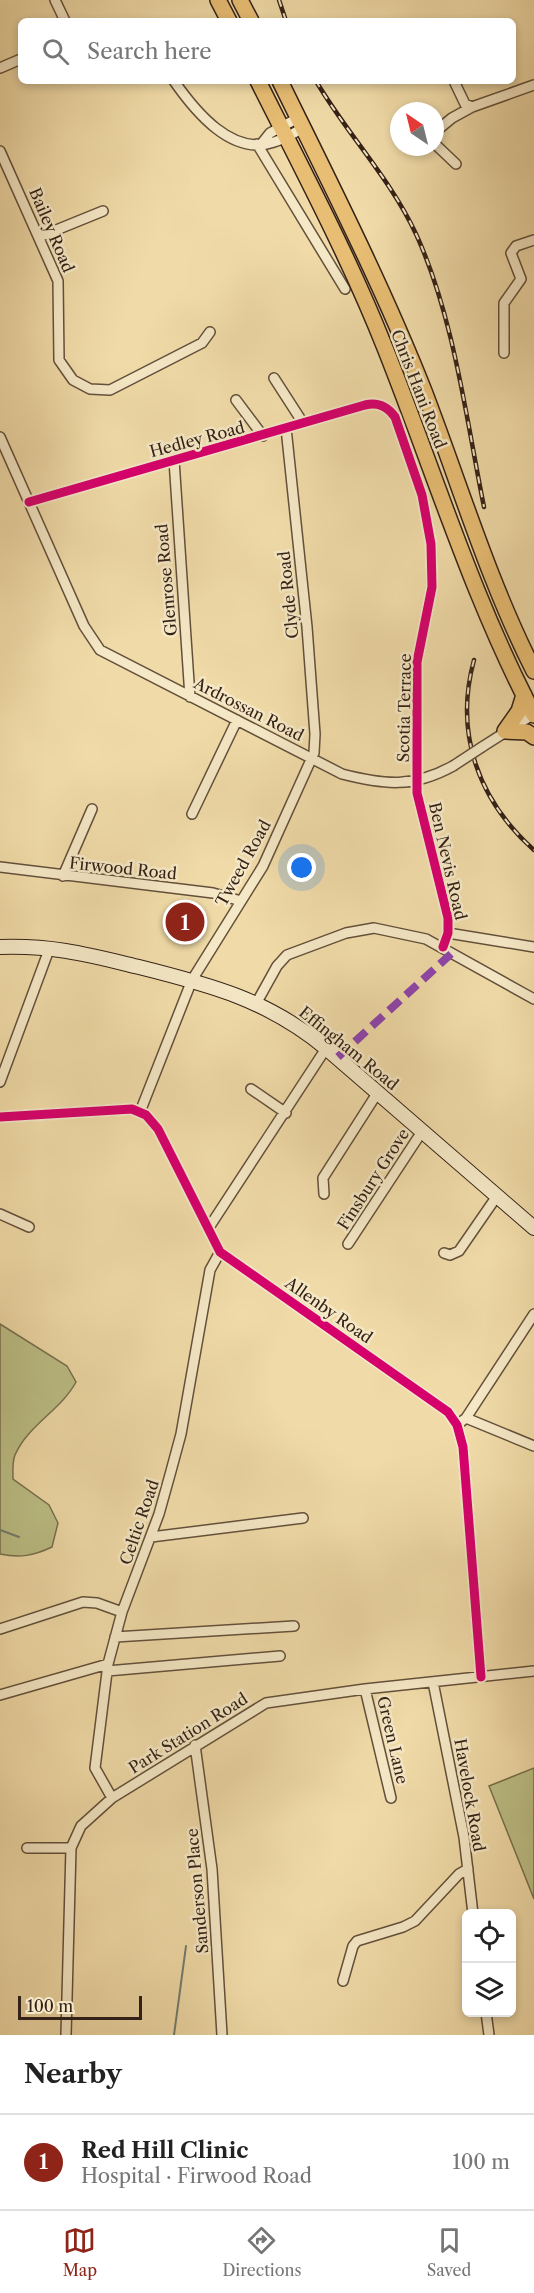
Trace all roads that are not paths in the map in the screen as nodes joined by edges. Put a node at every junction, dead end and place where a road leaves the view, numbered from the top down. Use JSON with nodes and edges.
{"nodes":[{"id":1,"x":55,"y":0,"type":"edge"},
{"id":2,"x":218,"y":0,"type":"edge"},
{"id":3,"x":240,"y":0,"type":"edge"},
{"id":4,"x":64,"y":18,"type":"edge"},
{"id":5,"x":227,"y":18,"type":"edge"},
{"id":6,"x":249,"y":18,"type":"edge"},
{"id":7,"x":18,"y":60,"type":"edge"},
{"id":8,"x":0,"y":69,"type":"edge"},
{"id":9,"x":176,"y":84,"type":"edge"},
{"id":10,"x":259,"y":84,"type":"edge"},
{"id":11,"x":282,"y":84,"type":"edge"},
{"id":12,"x":455,"y":84,"type":"edge"},
{"id":13,"x":534,"y":85,"type":"edge"},
{"id":14,"x":472,"y":106,"type":"junction"},
{"id":15,"x":301,"y":123,"type":"junction"},
{"id":16,"x":444,"y":125,"type":"edge"},
{"id":17,"x":283,"y":132,"type":"junction"},
{"id":18,"x":260,"y":144,"type":"junction"},
{"id":19,"x":0,"y":151,"type":"edge"},
{"id":20,"x":444,"y":153,"type":"edge"},
{"id":21,"x":456,"y":164,"type":"dead end"},
{"id":22,"x":103,"y":211,"type":"dead end"},
{"id":23,"x":39,"y":237,"type":"junction"},
{"id":24,"x":534,"y":240,"type":"edge"},
{"id":25,"x":345,"y":289,"type":"dead end"},
{"id":26,"x":210,"y":332,"type":"dead end"},
{"id":27,"x":504,"y":352,"type":"dead end"},
{"id":28,"x":274,"y":378,"type":"dead end"},
{"id":29,"x":236,"y":400,"type":"dead end"},
{"id":30,"x":372,"y":403,"type":"joint"},
{"id":31,"x":303,"y":423,"type":"junction"},
{"id":32,"x":286,"y":428,"type":"junction"},
{"id":33,"x":263,"y":436,"type":"junction"},
{"id":34,"x":0,"y":438,"type":"edge"},
{"id":35,"x":174,"y":460,"type":"junction"},
{"id":36,"x":29,"y":502,"type":"junction"},
{"id":37,"x":534,"y":671,"type":"edge"},
{"id":38,"x":524,"y":695,"type":"junction"},
{"id":39,"x":190,"y":697,"type":"junction"},
{"id":40,"x":534,"y":715,"type":"edge"},
{"id":41,"x":237,"y":720,"type":"junction"},
{"id":42,"x":505,"y":731,"type":"junction"},
{"id":43,"x":534,"y":737,"type":"edge"},
{"id":44,"x":312,"y":759,"type":"junction"},
{"id":45,"x":417,"y":782,"type":"junction"},
{"id":46,"x":92,"y":809,"type":"dead end"},
{"id":47,"x":192,"y":814,"type":"dead end"},
{"id":48,"x":0,"y":867,"type":"edge"},
{"id":49,"x":63,"y":876,"type":"junction"},
{"id":50,"x":241,"y":901,"type":"junction"},
{"id":51,"x":448,"y":933,"type":"junction"},
{"id":52,"x":534,"y":946,"type":"edge"},
{"id":53,"x":0,"y":947,"type":"edge"},
{"id":54,"x":51,"y":947,"type":"junction"},
{"id":55,"x":443,"y":947,"type":"junction"},
{"id":56,"x":192,"y":981,"type":"junction"},
{"id":57,"x":534,"y":999,"type":"edge"},
{"id":58,"x":257,"y":1002,"type":"junction"},
{"id":59,"x":322,"y":1053,"type":"dead end"},
{"id":60,"x":0,"y":1082,"type":"edge"},
{"id":61,"x":251,"y":1089,"type":"dead end"},
{"id":62,"x":378,"y":1092,"type":"junction"},
{"id":63,"x":140,"y":1112,"type":"junction"},
{"id":64,"x":286,"y":1113,"type":"junction"},
{"id":65,"x":0,"y":1117,"type":"edge"},
{"id":66,"x":423,"y":1130,"type":"junction"},
{"id":67,"x":324,"y":1194,"type":"dead end"},
{"id":68,"x":497,"y":1196,"type":"junction"},
{"id":69,"x":0,"y":1215,"type":"edge"},
{"id":70,"x":29,"y":1227,"type":"dead end"},
{"id":71,"x":534,"y":1228,"type":"edge"},
{"id":72,"x":208,"y":1229,"type":"junction"},
{"id":73,"x":348,"y":1244,"type":"dead end"},
{"id":74,"x":220,"y":1252,"type":"junction"},
{"id":75,"x":444,"y":1253,"type":"dead end"},
{"id":76,"x":534,"y":1314,"type":"edge"},
{"id":77,"x":466,"y":1418,"type":"junction"},
{"id":78,"x":457,"y":1425,"type":"junction"},
{"id":79,"x":534,"y":1446,"type":"edge"},
{"id":80,"x":303,"y":1518,"type":"dead end"},
{"id":81,"x":151,"y":1537,"type":"junction"},
{"id":82,"x":122,"y":1612,"type":"junction"},
{"id":83,"x":294,"y":1626,"type":"dead end"},
{"id":84,"x":0,"y":1629,"type":"edge"},
{"id":85,"x":115,"y":1637,"type":"junction"},
{"id":86,"x":280,"y":1656,"type":"dead end"},
{"id":87,"x":107,"y":1667,"type":"junction"},
{"id":88,"x":534,"y":1671,"type":"edge"},
{"id":89,"x":481,"y":1677,"type":"junction"},
{"id":90,"x":434,"y":1682,"type":"junction"},
{"id":91,"x":365,"y":1689,"type":"junction"},
{"id":92,"x":0,"y":1695,"type":"edge"},
{"id":93,"x":195,"y":1745,"type":"junction"},
{"id":94,"x":111,"y":1798,"type":"junction"},
{"id":95,"x":391,"y":1798,"type":"dead end"},
{"id":96,"x":27,"y":1848,"type":"dead end"},
{"id":97,"x":71,"y":1848,"type":"junction"},
{"id":98,"x":468,"y":1869,"type":"junction"},
{"id":99,"x":472,"y":1909,"type":"edge"},
{"id":100,"x":343,"y":1981,"type":"dead end"},
{"id":101,"x":487,"y":2017,"type":"edge"},
{"id":102,"x":66,"y":2035,"type":"edge"},
{"id":103,"x":222,"y":2035,"type":"edge"},
{"id":104,"x":489,"y":2035,"type":"edge"}],
"edges":[{"from":1,"to":4,"type":"street"},
{"from":2,"to":5,"type":"main road"},
{"from":3,"to":6,"type":"main road"},
{"from":7,"to":8,"type":"street"},
{"from":9,"to":18,"type":"street"},
{"from":10,"to":17,"type":"main road","name":"Chris Hani Road"},
{"from":11,"to":15,"type":"main road","name":"Chris Hani Road"},
{"from":12,"to":14,"type":"street"},
{"from":13,"to":14,"type":"street"},
{"from":14,"to":16,"type":"street"},
{"from":15,"to":17,"type":"street"},
{"from":15,"to":37,"type":"main road","name":"Chris Hani Road"},
{"from":17,"to":18,"type":"street"},
{"from":17,"to":38,"type":"main road","name":"Chris Hani Road"},
{"from":18,"to":25,"type":"street"},
{"from":19,"to":23,"type":"street","name":"Bailey Road"},
{"from":20,"to":21,"type":"street"},
{"from":22,"to":23,"type":"street"},
{"from":23,"to":26,"type":"street","name":"Bailey Road"},
{"from":24,"to":27,"type":"street"},
{"from":28,"to":31,"type":"street"},
{"from":29,"to":33,"type":"street"},
{"from":30,"to":31,"type":"street","name":"Hedley Road"},
{"from":30,"to":45,"type":"street","name":"Scotia Terrace"},
{"from":31,"to":32,"type":"street","name":"Hedley Road"},
{"from":32,"to":33,"type":"street","name":"Hedley Road"},
{"from":32,"to":44,"type":"street","name":"Clyde Road"},
{"from":33,"to":35,"type":"street","name":"Hedley Road"},
{"from":34,"to":36,"type":"street","name":"Ardrossan Road"},
{"from":35,"to":36,"type":"street","name":"Hedley Road"},
{"from":35,"to":39,"type":"street","name":"Glenrose Road"},
{"from":36,"to":39,"type":"street","name":"Ardrossan Road"},
{"from":38,"to":40,"type":"main road","name":"Chris Hani Road"},
{"from":38,"to":42,"type":"main road"},
{"from":39,"to":41,"type":"street","name":"Ardrossan Road"},
{"from":40,"to":42,"type":"street","name":"Ardrossan Road"},
{"from":41,"to":44,"type":"street","name":"Ardrossan Road"},
{"from":41,"to":47,"type":"street"},
{"from":42,"to":43,"type":"main road"},
{"from":42,"to":45,"type":"street","name":"Ardrossan Road","bridge":true},
{"from":44,"to":45,"type":"street","name":"Ardrossan Road"},
{"from":44,"to":50,"type":"street","name":"Tweed Road"},
{"from":45,"to":51,"type":"street","name":"Ben Nevis Road"},
{"from":46,"to":49,"type":"street"},
{"from":48,"to":49,"type":"street","name":"Firwood Road"},
{"from":49,"to":50,"type":"street","name":"Firwood Road"},
{"from":50,"to":56,"type":"street","name":"Tweed Road"},
{"from":51,"to":52,"type":"street"},
{"from":51,"to":55,"type":"street","name":"Ben Nevis Road"},
{"from":53,"to":54,"type":"street","name":"Effingham Road"},
{"from":54,"to":56,"type":"street","name":"Effingham Road"},
{"from":54,"to":60,"type":"street"},
{"from":55,"to":57,"type":"street"},
{"from":55,"to":58,"type":"street"},
{"from":56,"to":58,"type":"street","name":"Effingham Road"},
{"from":56,"to":63,"type":"street","name":"Tweed Road"},
{"from":58,"to":62,"type":"street","name":"Effingham Road"},
{"from":59,"to":64,"type":"street"},
{"from":61,"to":64,"type":"street"},
{"from":62,"to":66,"type":"street","name":"Effingham Road"},
{"from":62,"to":67,"type":"street"},
{"from":63,"to":65,"type":"street"},
{"from":63,"to":72,"type":"street","name":"Allenby Road"},
{"from":64,"to":72,"type":"street"},
{"from":66,"to":68,"type":"street","name":"Effingham Road"},
{"from":66,"to":73,"type":"street","name":"Finsbury Grove"},
{"from":68,"to":71,"type":"street","name":"Effingham Road"},
{"from":68,"to":75,"type":"street"},
{"from":69,"to":70,"type":"street"},
{"from":72,"to":74,"type":"street","name":"Allenby Road"},
{"from":74,"to":78,"type":"street","name":"Allenby Road"},
{"from":74,"to":81,"type":"street","name":"Celtic Road"},
{"from":76,"to":77,"type":"street"},
{"from":77,"to":78,"type":"street"},
{"from":77,"to":79,"type":"street"},
{"from":78,"to":89,"type":"street","name":"Allenby Road"},
{"from":80,"to":81,"type":"street"},
{"from":81,"to":82,"type":"street","name":"Celtic Road"},
{"from":82,"to":84,"type":"street"},
{"from":82,"to":85,"type":"street","name":"Celtic Road"},
{"from":83,"to":85,"type":"street"},
{"from":85,"to":87,"type":"street","name":"Celtic Road"},
{"from":86,"to":87,"type":"street"},
{"from":87,"to":92,"type":"street"},
{"from":87,"to":94,"type":"street","name":"Celtic Road"},
{"from":88,"to":89,"type":"street","name":"Park Station Road"},
{"from":89,"to":90,"type":"street","name":"Park Station Road"},
{"from":90,"to":91,"type":"street","name":"Park Station Road"},
{"from":90,"to":98,"type":"street","name":"Havelock Road"},
{"from":91,"to":93,"type":"street","name":"Park Station Road"},
{"from":91,"to":95,"type":"street","name":"Green Lane"},
{"from":93,"to":94,"type":"street","name":"Park Station Road"},
{"from":93,"to":103,"type":"street","name":"Sanderson Place"},
{"from":94,"to":97,"type":"street","name":"Park Station Road"},
{"from":96,"to":97,"type":"street"},
{"from":97,"to":102,"type":"street","name":"Park Station Road"},
{"from":98,"to":99,"type":"street","name":"Havelock Road"},
{"from":98,"to":100,"type":"street"},
{"from":101,"to":104,"type":"street"}]}
